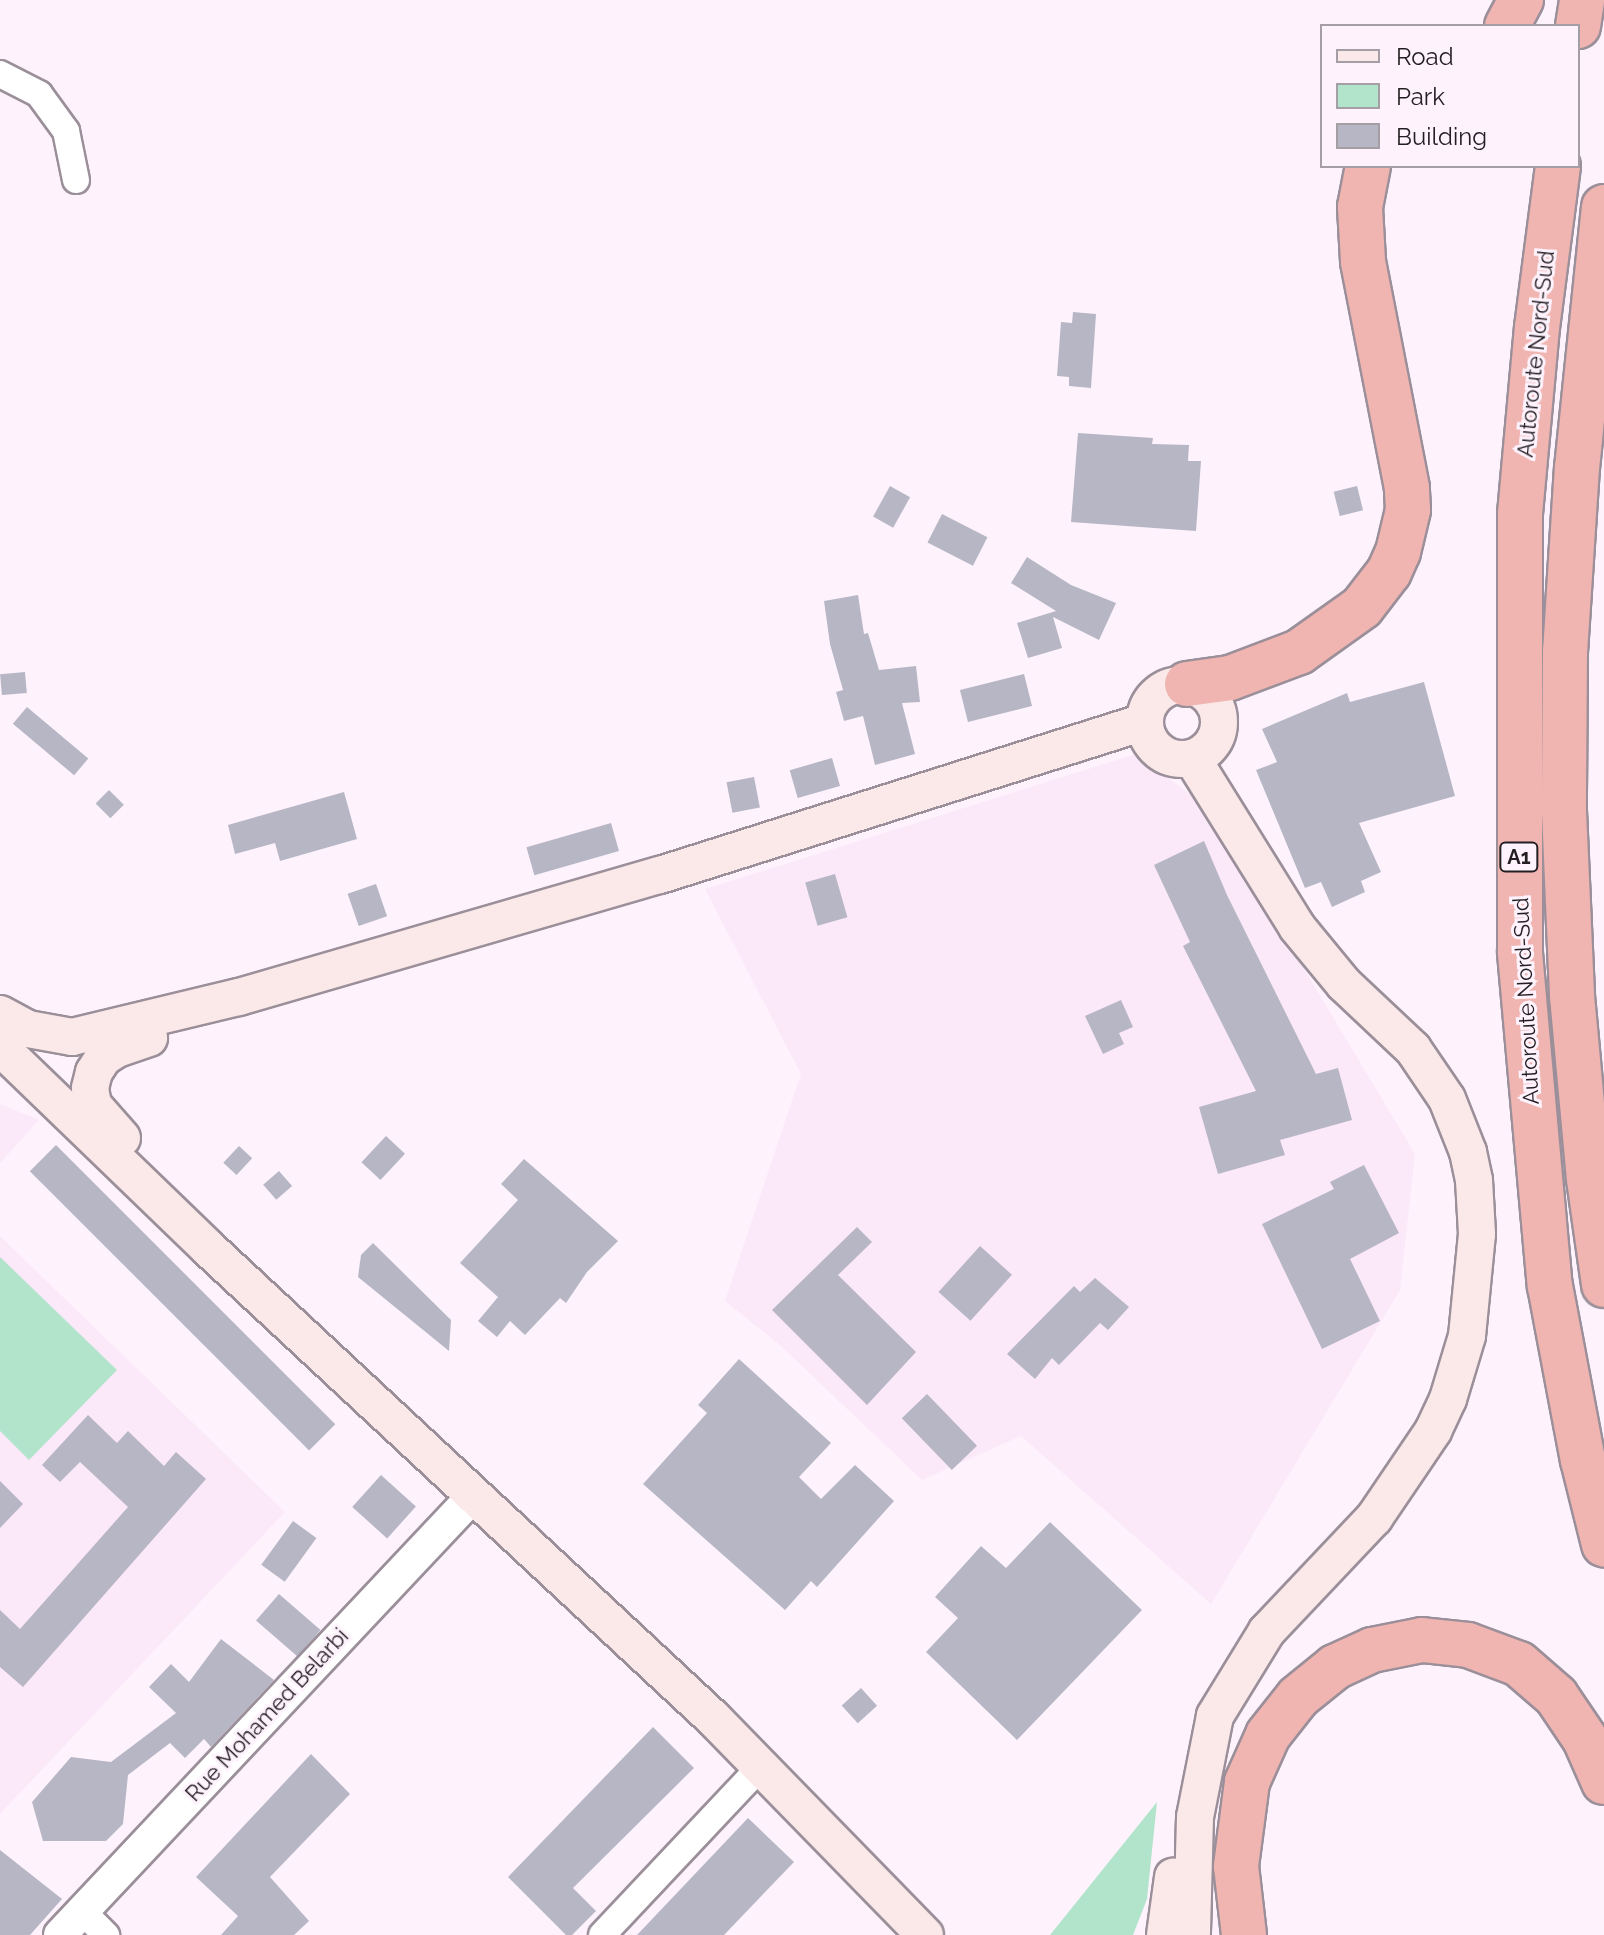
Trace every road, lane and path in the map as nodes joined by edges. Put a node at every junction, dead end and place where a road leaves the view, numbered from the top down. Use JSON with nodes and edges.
{"nodes":[{"id":1,"x":1521,"y":0,"type":"edge"},
{"id":2,"x":1582,"y":0,"type":"edge"},
{"id":3,"x":1508,"y":24,"type":"edge"},
{"id":4,"x":1578,"y":24,"type":"edge"},
{"id":5,"x":0,"y":74,"type":"edge"},
{"id":6,"x":1368,"y":168,"type":"edge"},
{"id":7,"x":1558,"y":168,"type":"edge"},
{"id":8,"x":76,"y":180,"type":"dead end"},
{"id":9,"x":1604,"y":207,"type":"edge"},
{"id":10,"x":1187,"y":684,"type":"junction"},
{"id":11,"x":1144,"y":722,"type":"junction"},
{"id":12,"x":1192,"y":758,"type":"junction"},
{"id":13,"x":239,"y":997,"type":"junction"},
{"id":14,"x":0,"y":1014,"type":"edge"},
{"id":15,"x":0,"y":1047,"type":"edge"},
{"id":16,"x":0,"y":1078,"type":"edge"},
{"id":17,"x":45,"y":1091,"type":"junction"},
{"id":18,"x":173,"y":1213,"type":"junction"},
{"id":19,"x":1604,"y":1285,"type":"edge"},
{"id":20,"x":474,"y":1495,"type":"junction"},
{"id":21,"x":1604,"y":1544,"type":"edge"},
{"id":22,"x":1215,"y":1716,"type":"junction"},
{"id":23,"x":761,"y":1766,"type":"junction"},
{"id":24,"x":1604,"y":1782,"type":"edge"},
{"id":25,"x":83,"y":1912,"type":"junction"},
{"id":26,"x":918,"y":1927,"type":"edge"},
{"id":27,"x":60,"y":1935,"type":"edge"},
{"id":28,"x":106,"y":1935,"type":"edge"},
{"id":29,"x":602,"y":1935,"type":"edge"},
{"id":30,"x":954,"y":1935,"type":"edge"},
{"id":31,"x":1165,"y":1935,"type":"edge"},
{"id":32,"x":1192,"y":1935,"type":"edge"},
{"id":33,"x":1244,"y":1935,"type":"edge"}],
"edges":[{"from":1,"to":3,"type":"highway"},
{"from":2,"to":4,"type":"highway"},
{"from":5,"to":8,"type":"street"},
{"from":6,"to":10,"type":"highway"},
{"from":7,"to":21,"type":"highway","name":"Autoroute Nord-Sud","number":"A1"},
{"from":9,"to":19,"type":"highway","name":"Autoroute Nord-Sud","number":"A1"},
{"from":10,"to":11,"type":"main road"},
{"from":10,"to":12,"type":"main road"},
{"from":11,"to":12,"type":"main road"},
{"from":11,"to":13,"type":"main road"},
{"from":12,"to":22,"type":"main road"},
{"from":13,"to":14,"type":"main road"},
{"from":13,"to":18,"type":"main road"},
{"from":15,"to":17,"type":"main road"},
{"from":16,"to":17,"type":"main road"},
{"from":17,"to":18,"type":"main road"},
{"from":18,"to":20,"type":"main road"},
{"from":20,"to":23,"type":"main road"},
{"from":20,"to":25,"type":"street","name":"Rue Mohamed Belarbi"},
{"from":22,"to":31,"type":"main road"},
{"from":22,"to":32,"type":"main road"},
{"from":23,"to":26,"type":"main road"},
{"from":23,"to":29,"type":"street"},
{"from":24,"to":33,"type":"highway"},
{"from":25,"to":27,"type":"street","name":"Rue Mohamed Belarbi"},
{"from":25,"to":28,"type":"street"},
{"from":26,"to":30,"type":"main road"}]}
